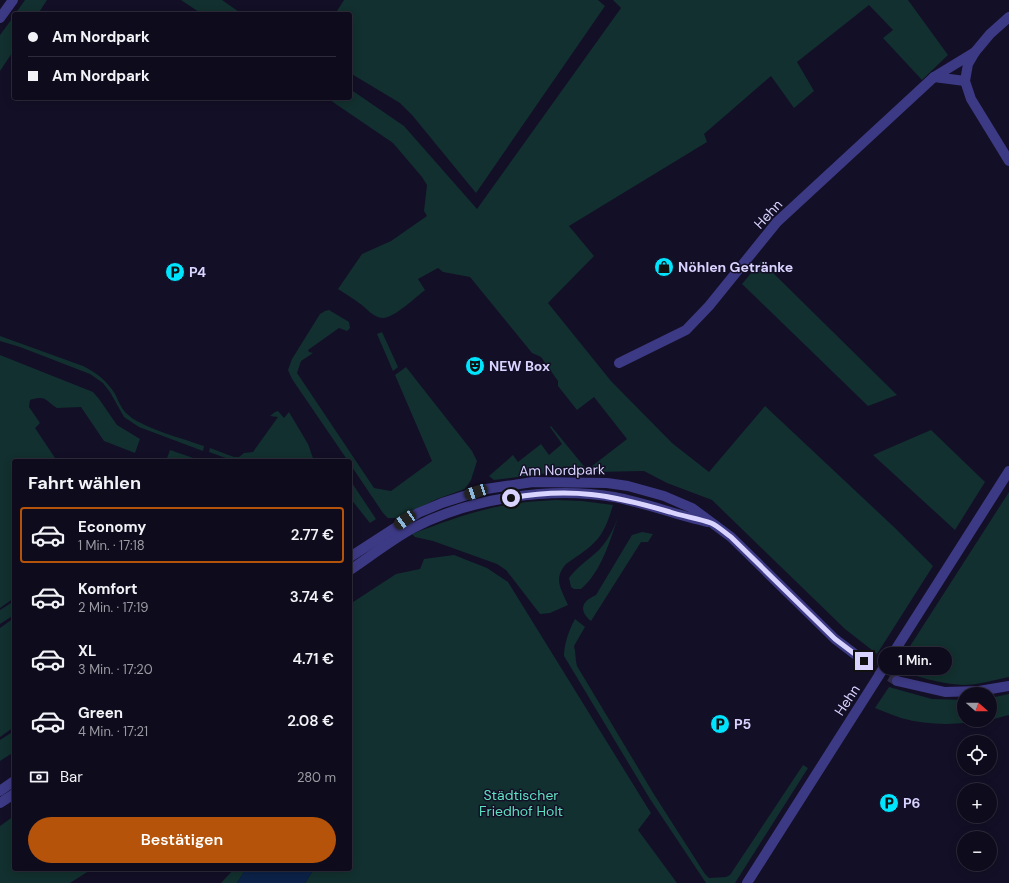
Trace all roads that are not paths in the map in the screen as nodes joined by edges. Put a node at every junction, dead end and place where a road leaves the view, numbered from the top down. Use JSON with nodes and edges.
{"nodes":[{"id":1,"x":13,"y":0,"type":"edge"},
{"id":2,"x":1009,"y":17,"type":"edge"},
{"id":3,"x":0,"y":18,"type":"edge"},
{"id":4,"x":975,"y":52,"type":"junction"},
{"id":5,"x":934,"y":77,"type":"junction"},
{"id":6,"x":965,"y":81,"type":"junction"},
{"id":7,"x":1009,"y":161,"type":"edge"},
{"id":8,"x":619,"y":363,"type":"dead end"},
{"id":9,"x":1009,"y":471,"type":"edge"},
{"id":10,"x":711,"y":523,"type":"junction"},
{"id":11,"x":352,"y":556,"type":"edge"},
{"id":12,"x":352,"y":569,"type":"edge"},
{"id":13,"x":864,"y":661,"type":"tunnel mouth"},
{"id":14,"x":897,"y":681,"type":"tunnel mouth"},
{"id":15,"x":1009,"y":686,"type":"edge"},
{"id":16,"x":12,"y":782,"type":"edge"},
{"id":17,"x":0,"y":791,"type":"edge"},
{"id":18,"x":12,"y":795,"type":"edge"},
{"id":19,"x":0,"y":803,"type":"edge"},
{"id":20,"x":747,"y":883,"type":"edge"}],
"edges":[{"from":1,"to":3,"type":"street"},
{"from":2,"to":4,"type":"street","name":"Hehn"},
{"from":4,"to":5,"type":"street","name":"Hehn"},
{"from":4,"to":6,"type":"street","name":"Hehn"},
{"from":5,"to":6,"type":"street"},
{"from":5,"to":8,"type":"street","name":"Hehn"},
{"from":6,"to":7,"type":"street"},
{"from":9,"to":20,"type":"street","name":"Hehn"},
{"from":10,"to":11,"type":"street","name":"Am Nordpark"},
{"from":10,"to":12,"type":"street","name":"Am Nordpark"},
{"from":10,"to":13,"type":"street","name":"Am Nordpark"},
{"from":14,"to":15,"type":"street"},
{"from":16,"to":17,"type":"street"},
{"from":18,"to":19,"type":"street"}]}
